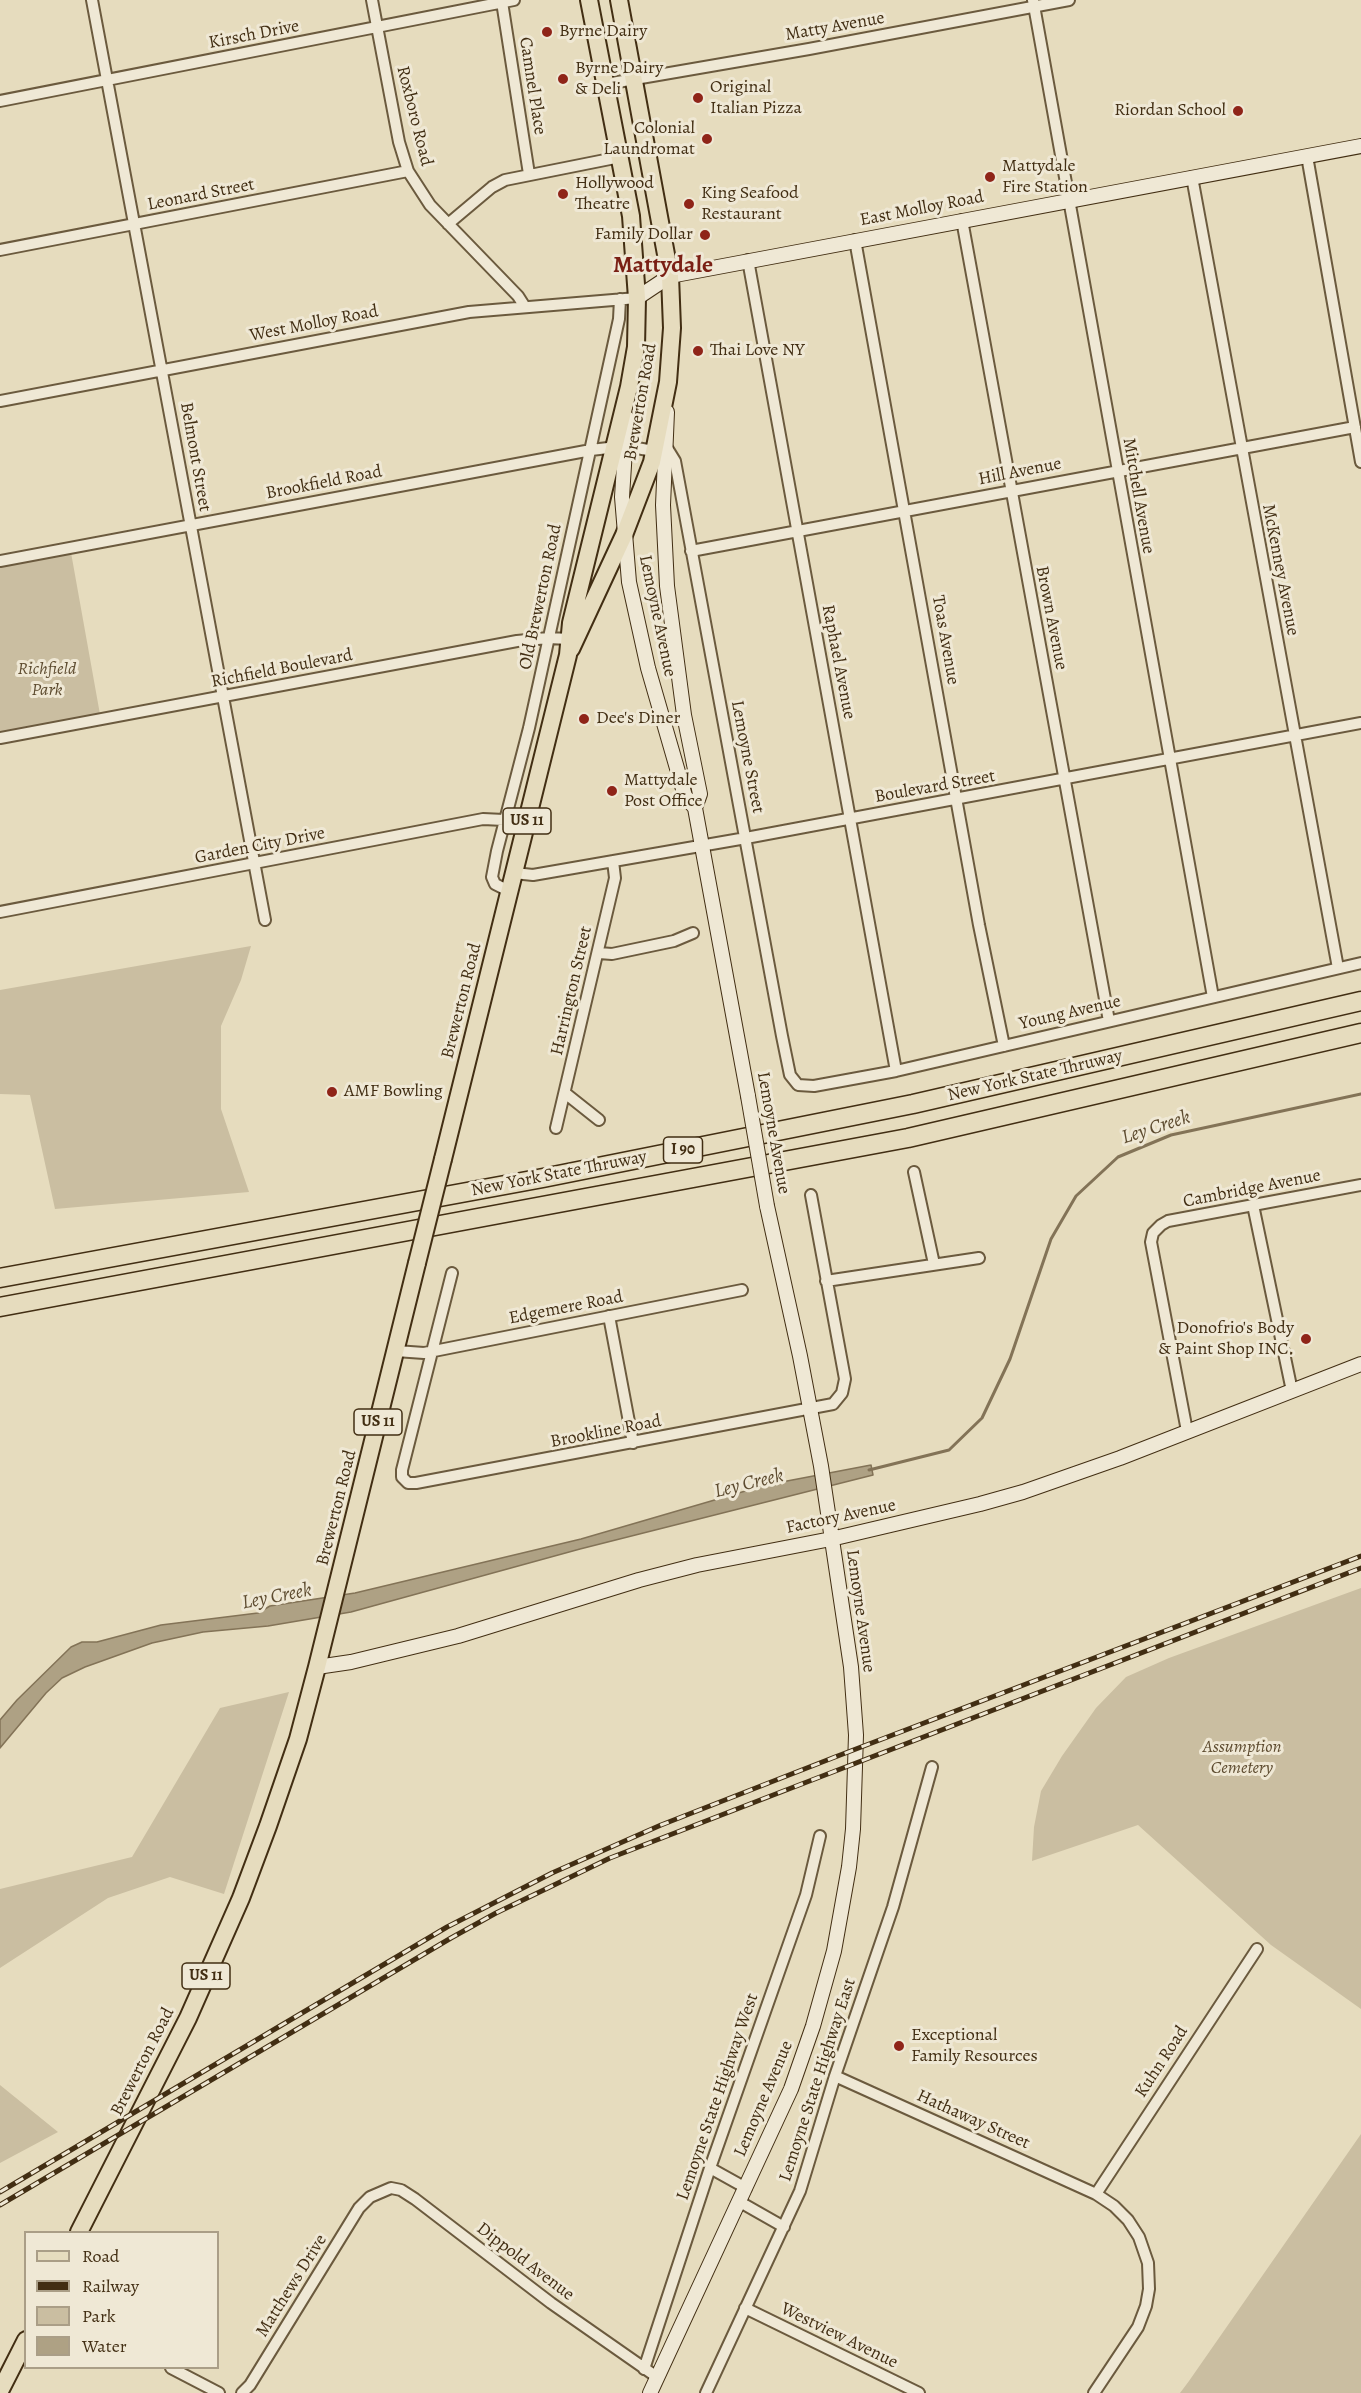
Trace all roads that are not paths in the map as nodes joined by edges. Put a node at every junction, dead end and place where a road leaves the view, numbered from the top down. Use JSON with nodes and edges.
{"nodes":[{"id":1,"x":92,"y":0,"type":"edge"},
{"id":2,"x":372,"y":0,"type":"edge"},
{"id":3,"x":514,"y":0,"type":"edge"},
{"id":4,"x":589,"y":0,"type":"edge"},
{"id":5,"x":618,"y":0,"type":"edge"},
{"id":6,"x":1069,"y":0,"type":"edge"},
{"id":7,"x":502,"y":2,"type":"junction"},
{"id":8,"x":1034,"y":3,"type":"edge"},
{"id":9,"x":377,"y":27,"type":"junction"},
{"id":10,"x":633,"y":79,"type":"junction"},
{"id":11,"x":107,"y":81,"type":"junction"},
{"id":12,"x":606,"y":84,"type":"junction"},
{"id":13,"x":0,"y":101,"type":"edge"},
{"id":14,"x":1361,"y":146,"type":"edge"},
{"id":15,"x":1307,"y":156,"type":"junction"},
{"id":16,"x":620,"y":157,"type":"junction"},
{"id":17,"x":408,"y":171,"type":"junction"},
{"id":18,"x":529,"y":174,"type":"junction"},
{"id":19,"x":1192,"y":177,"type":"junction"},
{"id":20,"x":1068,"y":200,"type":"junction"},
{"id":21,"x":962,"y":220,"type":"junction"},
{"id":22,"x":448,"y":224,"type":"junction"},
{"id":23,"x":135,"y":225,"type":"junction"},
{"id":24,"x":855,"y":240,"type":"junction"},
{"id":25,"x":0,"y":250,"type":"edge"},
{"id":26,"x":748,"y":260,"type":"junction"},
{"id":27,"x":670,"y":276,"type":"junction"},
{"id":28,"x":628,"y":298,"type":"junction"},
{"id":29,"x":525,"y":307,"type":"junction"},
{"id":30,"x":162,"y":370,"type":"junction"},
{"id":31,"x":0,"y":401,"type":"edge"},
{"id":32,"x":1354,"y":427,"type":"junction"},
{"id":33,"x":620,"y":446,"type":"junction"},
{"id":34,"x":1241,"y":448,"type":"junction"},
{"id":35,"x":660,"y":449,"type":"junction"},
{"id":36,"x":591,"y":450,"type":"junction"},
{"id":37,"x":1361,"y":462,"type":"edge"},
{"id":38,"x":1117,"y":471,"type":"junction"},
{"id":39,"x":1011,"y":490,"type":"junction"},
{"id":40,"x":904,"y":510,"type":"junction"},
{"id":41,"x":190,"y":525,"type":"junction"},
{"id":42,"x":797,"y":530,"type":"junction"},
{"id":43,"x":624,"y":535,"type":"junction"},
{"id":44,"x":691,"y":551,"type":"junction"},
{"id":45,"x":0,"y":561,"type":"edge"},
{"id":46,"x":548,"y":638,"type":"junction"},
{"id":47,"x":569,"y":647,"type":"junction"},
{"id":48,"x":224,"y":697,"type":"junction"},
{"id":49,"x":1361,"y":723,"type":"edge"},
{"id":50,"x":1294,"y":736,"type":"junction"},
{"id":51,"x":0,"y":738,"type":"edge"},
{"id":52,"x":1169,"y":760,"type":"junction"},
{"id":53,"x":1065,"y":780,"type":"junction"},
{"id":54,"x":957,"y":800,"type":"junction"},
{"id":55,"x":695,"y":808,"type":"junction"},
{"id":56,"x":851,"y":819,"type":"junction"},
{"id":57,"x":504,"y":820,"type":"junction"},
{"id":58,"x":525,"y":827,"type":"junction"},
{"id":59,"x":746,"y":838,"type":"junction"},
{"id":60,"x":704,"y":845,"type":"junction"},
{"id":61,"x":613,"y":861,"type":"junction"},
{"id":62,"x":253,"y":864,"type":"junction"},
{"id":63,"x":514,"y":873,"type":"junction"},
{"id":64,"x":509,"y":891,"type":"junction"},
{"id":65,"x":0,"y":912,"type":"edge"},
{"id":66,"x":265,"y":920,"type":"dead end"},
{"id":67,"x":693,"y":933,"type":"dead end"},
{"id":68,"x":599,"y":953,"type":"junction"},
{"id":69,"x":1361,"y":963,"type":"edge"},
{"id":70,"x":1338,"y":968,"type":"junction"},
{"id":71,"x":1213,"y":997,"type":"junction"},
{"id":72,"x":1361,"y":1001,"type":"edge"},
{"id":73,"x":1109,"y":1021,"type":"junction"},
{"id":74,"x":1361,"y":1034,"type":"edge"},
{"id":75,"x":1004,"y":1046,"type":"junction"},
{"id":76,"x":896,"y":1071,"type":"junction"},
{"id":77,"x":790,"y":1075,"type":"joint"},
{"id":78,"x":565,"y":1093,"type":"junction"},
{"id":79,"x":599,"y":1120,"type":"dead end"},
{"id":80,"x":556,"y":1128,"type":"dead end"},
{"id":81,"x":914,"y":1172,"type":"dead end"},
{"id":82,"x":1361,"y":1185,"type":"edge"},
{"id":83,"x":811,"y":1195,"type":"dead end"},
{"id":84,"x":1254,"y":1205,"type":"junction"},
{"id":85,"x":979,"y":1258,"type":"dead end"},
{"id":86,"x":934,"y":1264,"type":"junction"},
{"id":87,"x":452,"y":1273,"type":"dead end"},
{"id":88,"x":0,"y":1278,"type":"edge"},
{"id":89,"x":826,"y":1281,"type":"junction"},
{"id":90,"x":742,"y":1290,"type":"dead end"},
{"id":91,"x":0,"y":1307,"type":"edge"},
{"id":92,"x":609,"y":1316,"type":"junction"},
{"id":93,"x":432,"y":1351,"type":"junction"},
{"id":94,"x":396,"y":1352,"type":"junction"},
{"id":95,"x":1361,"y":1364,"type":"edge"},
{"id":96,"x":1292,"y":1391,"type":"junction"},
{"id":97,"x":810,"y":1410,"type":"junction"},
{"id":98,"x":1187,"y":1431,"type":"junction"},
{"id":99,"x":633,"y":1443,"type":"junction"},
{"id":100,"x":831,"y":1539,"type":"junction"},
{"id":101,"x":317,"y":1667,"type":"junction"},
{"id":102,"x":932,"y":1767,"type":"dead end"},
{"id":103,"x":820,"y":1836,"type":"dead end"},
{"id":104,"x":1257,"y":1948,"type":"dead end"},
{"id":105,"x":835,"y":2076,"type":"junction"},
{"id":106,"x":710,"y":2168,"type":"junction"},
{"id":107,"x":746,"y":2188,"type":"junction"},
{"id":108,"x":1096,"y":2194,"type":"junction"},
{"id":109,"x":370,"y":2197,"type":"joint"},
{"id":110,"x":740,"y":2202,"type":"junction"},
{"id":111,"x":784,"y":2227,"type":"junction"},
{"id":112,"x":80,"y":2231,"type":"edge"},
{"id":113,"x":745,"y":2308,"type":"junction"},
{"id":114,"x":24,"y":2344,"type":"edge"},
{"id":115,"x":175,"y":2369,"type":"edge"},
{"id":116,"x":644,"y":2369,"type":"junction"},
{"id":117,"x":657,"y":2377,"type":"junction"},
{"id":118,"x":0,"y":2391,"type":"edge"},
{"id":119,"x":217,"y":2392,"type":"edge"},
{"id":120,"x":242,"y":2393,"type":"edge"},
{"id":121,"x":650,"y":2393,"type":"edge"},
{"id":122,"x":706,"y":2393,"type":"edge"},
{"id":123,"x":919,"y":2393,"type":"edge"},
{"id":124,"x":1094,"y":2393,"type":"edge"}],
"edges":[{"from":1,"to":11,"type":"street","name":"Belmont Street"},
{"from":2,"to":9,"type":"street","name":"Roxboro Road"},
{"from":3,"to":7,"type":"street","name":"Kirsch Drive"},
{"from":4,"to":12,"type":"main road","name":"Brewerton Road","number":"US 11"},
{"from":5,"to":10,"type":"main road","name":"Brewerton Road","number":"US 11"},
{"from":6,"to":8,"type":"street","name":"Matty Avenue"},
{"from":7,"to":9,"type":"street","name":"Kirsch Drive"},
{"from":7,"to":18,"type":"street","name":"Camnel Place"},
{"from":8,"to":10,"type":"street","name":"Matty Avenue"},
{"from":8,"to":20,"type":"street","name":"Mitchell Avenue"},
{"from":9,"to":11,"type":"street","name":"Kirsch Drive"},
{"from":9,"to":17,"type":"street","name":"Roxboro Road"},
{"from":10,"to":12,"type":"street","name":"Matty Avenue"},
{"from":10,"to":27,"type":"main road","name":"Brewerton Road","number":"US 11"},
{"from":11,"to":13,"type":"street","name":"Kirsch Drive"},
{"from":11,"to":23,"type":"street","name":"Belmont Street"},
{"from":12,"to":16,"type":"main road","name":"Brewerton Road","number":"US 11"},
{"from":14,"to":15,"type":"street","name":"East Molloy Road"},
{"from":15,"to":19,"type":"street","name":"East Molloy Road"},
{"from":15,"to":32,"type":"street"},
{"from":16,"to":18,"type":"street"},
{"from":16,"to":28,"type":"main road","name":"Brewerton Road","number":"US 11"},
{"from":17,"to":22,"type":"street","name":"Roxboro Road"},
{"from":17,"to":23,"type":"street","name":"Leonard Street"},
{"from":18,"to":22,"type":"street"},
{"from":19,"to":20,"type":"street","name":"East Molloy Road"},
{"from":19,"to":34,"type":"street","name":"McKenney Avenue"},
{"from":20,"to":21,"type":"street","name":"East Molloy Road"},
{"from":20,"to":38,"type":"street","name":"Mitchell Avenue"},
{"from":21,"to":24,"type":"street","name":"East Molloy Road"},
{"from":21,"to":39,"type":"street","name":"Brown Avenue"},
{"from":22,"to":29,"type":"street","name":"Roxboro Road"},
{"from":23,"to":25,"type":"street","name":"Leonard Street"},
{"from":23,"to":30,"type":"street","name":"Belmont Street"},
{"from":24,"to":26,"type":"street","name":"East Molloy Road"},
{"from":24,"to":40,"type":"street","name":"Toas Avenue"},
{"from":26,"to":27,"type":"street","name":"East Molloy Road"},
{"from":26,"to":42,"type":"street","name":"Raphael Avenue"},
{"from":27,"to":28,"type":"street","name":"East Molloy Road"},
{"from":27,"to":35,"type":"main road","name":"Brewerton Road","number":"US 11"},
{"from":28,"to":29,"type":"street","name":"West Molloy Road"},
{"from":28,"to":33,"type":"main road","name":"Brewerton Road","number":"US 11"},
{"from":28,"to":36,"type":"street","name":"Old Brewerton Road"},
{"from":29,"to":30,"type":"street","name":"West Molloy Road"},
{"from":30,"to":31,"type":"street","name":"West Molloy Road"},
{"from":30,"to":41,"type":"street","name":"Belmont Street"},
{"from":32,"to":34,"type":"street","name":"Hill Avenue"},
{"from":32,"to":37,"type":"street"},
{"from":33,"to":35,"type":"street","name":"Brookfield Road"},
{"from":33,"to":36,"type":"street","name":"Brookfield Road"},
{"from":33,"to":43,"type":"street","name":"Lemoyne Avenue"},
{"from":33,"to":47,"type":"main road","name":"Brewerton Road","number":"US 11"},
{"from":34,"to":38,"type":"street","name":"Hill Avenue"},
{"from":34,"to":50,"type":"street","name":"McKenney Avenue"},
{"from":35,"to":43,"type":"main road","name":"Brewerton Road","number":"US 11"},
{"from":35,"to":44,"type":"street","name":"Lemoyne Street"},
{"from":35,"to":55,"type":"street","name":"Lemoyne Avenue"},
{"from":36,"to":41,"type":"street","name":"Brookfield Road"},
{"from":36,"to":46,"type":"street","name":"Old Brewerton Road"},
{"from":38,"to":39,"type":"street","name":"Hill Avenue"},
{"from":38,"to":52,"type":"street","name":"Mitchell Avenue"},
{"from":39,"to":40,"type":"street","name":"Hill Avenue"},
{"from":39,"to":53,"type":"street","name":"Brown Avenue"},
{"from":40,"to":42,"type":"street","name":"Hill Avenue"},
{"from":40,"to":54,"type":"street","name":"Toas Avenue"},
{"from":41,"to":45,"type":"street","name":"Brookfield Road"},
{"from":41,"to":48,"type":"street","name":"Belmont Street"},
{"from":42,"to":44,"type":"street","name":"Hill Avenue"},
{"from":42,"to":56,"type":"street","name":"Raphael Avenue"},
{"from":43,"to":47,"type":"main road","name":"Brewerton Road","number":"US 11"},
{"from":43,"to":55,"type":"street","name":"Lemoyne Avenue"},
{"from":44,"to":59,"type":"street","name":"Lemoyne Street"},
{"from":46,"to":47,"type":"street","name":"Richfield Boulevard"},
{"from":46,"to":48,"type":"street","name":"Richfield Boulevard"},
{"from":46,"to":57,"type":"street","name":"Old Brewerton Road"},
{"from":47,"to":58,"type":"main road","name":"Brewerton Road","number":"US 11"},
{"from":48,"to":51,"type":"street","name":"Richfield Boulevard"},
{"from":48,"to":62,"type":"street","name":"Belmont Street"},
{"from":49,"to":50,"type":"street","name":"Boulevard Street"},
{"from":50,"to":52,"type":"street","name":"Boulevard Street"},
{"from":50,"to":70,"type":"street","name":"McKenney Avenue"},
{"from":52,"to":53,"type":"street","name":"Boulevard Street"},
{"from":52,"to":71,"type":"street","name":"Mitchell Avenue"},
{"from":53,"to":54,"type":"street","name":"Boulevard Street"},
{"from":53,"to":73,"type":"street","name":"Brown Avenue"},
{"from":54,"to":56,"type":"street","name":"Boulevard Street"},
{"from":54,"to":75,"type":"street","name":"Toas Avenue"},
{"from":55,"to":60,"type":"street","name":"Lemoyne Avenue"},
{"from":56,"to":59,"type":"street","name":"Boulevard Street"},
{"from":56,"to":76,"type":"street","name":"Raphael Avenue"},
{"from":57,"to":58,"type":"street","name":"Garden City Drive"},
{"from":57,"to":62,"type":"street","name":"Garden City Drive"},
{"from":57,"to":64,"type":"street","name":"Old Brewerton Road"},
{"from":58,"to":63,"type":"main road","name":"Brewerton Road","number":"US 11"},
{"from":59,"to":60,"type":"street","name":"Boulevard Street"},
{"from":59,"to":77,"type":"street","name":"Lemoyne Street"},
{"from":60,"to":61,"type":"street","name":"Boulevard Street"},
{"from":60,"to":97,"type":"street","name":"Lemoyne Avenue","bridge":true},
{"from":61,"to":63,"type":"street","name":"Boulevard Street"},
{"from":61,"to":68,"type":"street","name":"Harrington Street"},
{"from":62,"to":65,"type":"street","name":"Garden City Drive"},
{"from":62,"to":66,"type":"street","name":"Belmont Street"},
{"from":63,"to":64,"type":"main road","name":"Brewerton Road","number":"US 11"},
{"from":64,"to":94,"type":"main road","name":"Brewerton Road","number":"US 11","bridge":true},
{"from":67,"to":68,"type":"street"},
{"from":68,"to":78,"type":"street","name":"Harrington Street"},
{"from":69,"to":70,"type":"street","name":"Young Avenue"},
{"from":70,"to":71,"type":"street","name":"Young Avenue"},
{"from":71,"to":73,"type":"street","name":"Young Avenue"},
{"from":72,"to":88,"type":"highway","name":"New York State Thruway","number":"I 90"},
{"from":73,"to":75,"type":"street","name":"Young Avenue"},
{"from":74,"to":91,"type":"highway","name":"New York State Thruway","number":"I 90"},
{"from":75,"to":76,"type":"street","name":"Young Avenue"},
{"from":76,"to":77,"type":"street","name":"Young Avenue"},
{"from":78,"to":79,"type":"street"},
{"from":78,"to":80,"type":"street","name":"Harrington Street"},
{"from":81,"to":86,"type":"street"},
{"from":82,"to":84,"type":"street","name":"Cambridge Avenue"},
{"from":83,"to":89,"type":"street"},
{"from":84,"to":96,"type":"street"},
{"from":84,"to":98,"type":"street","name":"Cambridge Avenue"},
{"from":85,"to":86,"type":"street"},
{"from":86,"to":89,"type":"street"},
{"from":87,"to":93,"type":"street"},
{"from":89,"to":97,"type":"street"},
{"from":90,"to":92,"type":"street","name":"Edgemere Road"},
{"from":92,"to":93,"type":"street","name":"Edgemere Road"},
{"from":92,"to":99,"type":"street"},
{"from":93,"to":94,"type":"street","name":"Edgemere Road"},
{"from":93,"to":99,"type":"street","name":"Brookline Road"},
{"from":94,"to":101,"type":"main road","name":"Brewerton Road","number":"US 11"},
{"from":95,"to":96,"type":"street","name":"Factory Avenue"},
{"from":96,"to":98,"type":"street","name":"Factory Avenue"},
{"from":97,"to":99,"type":"street","name":"Brookline Road"},
{"from":97,"to":100,"type":"street","name":"Lemoyne Avenue"},
{"from":98,"to":100,"type":"street","name":"Factory Avenue"},
{"from":100,"to":101,"type":"street","name":"Factory Avenue"},
{"from":100,"to":107,"type":"street","name":"Lemoyne Avenue"},
{"from":101,"to":112,"type":"main road","name":"Brewerton Road","number":"US 11"},
{"from":102,"to":105,"type":"street","name":"Lemoyne State Highway East"},
{"from":103,"to":106,"type":"street","name":"Lemoyne State Highway West"},
{"from":104,"to":108,"type":"street","name":"Kuhn Road"},
{"from":105,"to":108,"type":"street","name":"Hathaway Street"},
{"from":105,"to":111,"type":"street","name":"Lemoyne State Highway East"},
{"from":106,"to":107,"type":"street"},
{"from":106,"to":116,"type":"street","name":"Lemoyne State Highway West"},
{"from":107,"to":110,"type":"street","name":"Lemoyne Avenue"},
{"from":108,"to":124,"type":"street","name":"Hathaway Street"},
{"from":109,"to":116,"type":"street","name":"Dippold Avenue"},
{"from":109,"to":120,"type":"street","name":"Matthews Drive"},
{"from":110,"to":111,"type":"street"},
{"from":110,"to":117,"type":"street","name":"Lemoyne Avenue"},
{"from":111,"to":113,"type":"street","name":"Lemoyne State Highway East"},
{"from":113,"to":122,"type":"street","name":"Lemoyne State Highway East"},
{"from":113,"to":123,"type":"street","name":"Westview Avenue"},
{"from":114,"to":118,"type":"main road"},
{"from":115,"to":119,"type":"street"},
{"from":116,"to":117,"type":"street","name":"Dippold Avenue"},
{"from":117,"to":121,"type":"street","name":"Lemoyne Avenue"}]}
